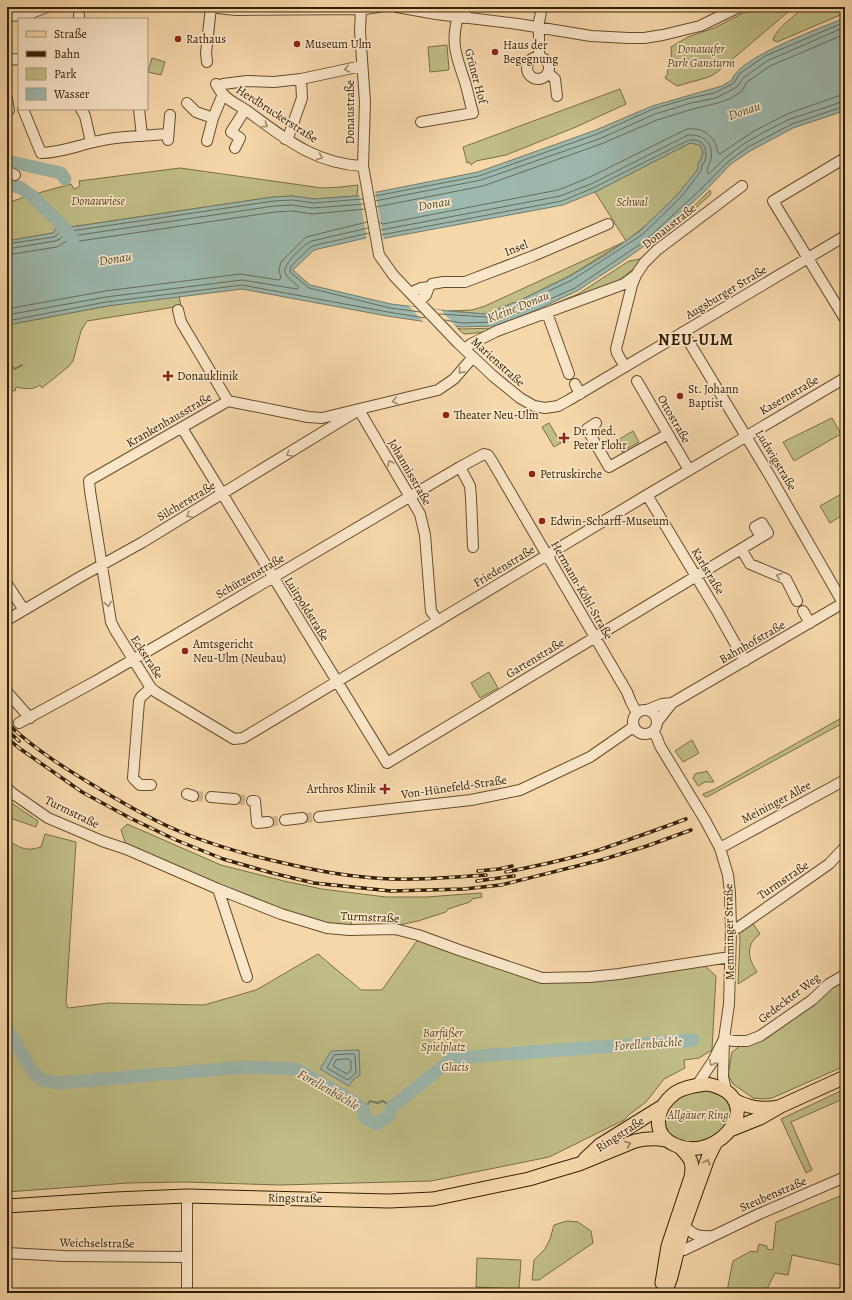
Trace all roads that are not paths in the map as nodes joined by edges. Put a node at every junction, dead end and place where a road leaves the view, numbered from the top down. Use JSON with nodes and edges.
{"nodes":[{"id":1,"x":48,"y":7,"type":"edge"},
{"id":2,"x":210,"y":7,"type":"edge"},
{"id":3,"x":378,"y":7,"type":"edge"},
{"id":4,"x":397,"y":7,"type":"edge"},
{"id":5,"x":466,"y":7,"type":"edge"},
{"id":6,"x":542,"y":7,"type":"edge"},
{"id":7,"x":739,"y":7,"type":"edge"},
{"id":8,"x":361,"y":9,"type":"junction"},
{"id":9,"x":7,"y":16,"type":"edge"},
{"id":10,"x":461,"y":18,"type":"junction"},
{"id":11,"x":539,"y":27,"type":"junction"},
{"id":12,"x":539,"y":56,"type":"junction"},
{"id":13,"x":18,"y":59,"type":"edge"},
{"id":14,"x":7,"y":60,"type":"edge"},
{"id":15,"x":207,"y":62,"type":"dead end"},
{"id":16,"x":362,"y":66,"type":"junction"},
{"id":17,"x":548,"y":73,"type":"junction"},
{"id":18,"x":301,"y":79,"type":"junction"},
{"id":19,"x":220,"y":90,"type":"junction"},
{"id":20,"x":557,"y":96,"type":"dead end"},
{"id":21,"x":7,"y":99,"type":"edge"},
{"id":22,"x":187,"y":103,"type":"dead end"},
{"id":23,"x":12,"y":110,"type":"edge"},
{"id":24,"x":23,"y":110,"type":"edge"},
{"id":25,"x":82,"y":110,"type":"edge"},
{"id":26,"x":139,"y":110,"type":"edge"},
{"id":27,"x":245,"y":110,"type":"junction"},
{"id":28,"x":170,"y":115,"type":"dead end"},
{"id":29,"x":213,"y":118,"type":"junction"},
{"id":30,"x":421,"y":122,"type":"dead end"},
{"id":31,"x":142,"y":136,"type":"junction"},
{"id":32,"x":286,"y":139,"type":"junction"},
{"id":33,"x":207,"y":141,"type":"dead end"},
{"id":34,"x":91,"y":142,"type":"junction"},
{"id":35,"x":235,"y":148,"type":"dead end"},
{"id":36,"x":845,"y":158,"type":"edge"},
{"id":37,"x":363,"y":166,"type":"junction"},
{"id":38,"x":742,"y":186,"type":"dead end"},
{"id":39,"x":608,"y":224,"type":"dead end"},
{"id":40,"x":845,"y":236,"type":"edge"},
{"id":41,"x":809,"y":258,"type":"junction"},
{"id":42,"x":636,"y":275,"type":"junction"},
{"id":43,"x":432,"y":284,"type":"dead end"},
{"id":44,"x":410,"y":292,"type":"junction"},
{"id":45,"x":421,"y":304,"type":"junction"},
{"id":46,"x":178,"y":310,"type":"dead end"},
{"id":47,"x":548,"y":313,"type":"junction"},
{"id":48,"x":845,"y":319,"type":"edge"},
{"id":49,"x":683,"y":332,"type":"junction"},
{"id":50,"x":465,"y":349,"type":"junction"},
{"id":51,"x":473,"y":357,"type":"junction"},
{"id":52,"x":625,"y":367,"type":"junction"},
{"id":53,"x":569,"y":374,"type":"dead end"},
{"id":54,"x":845,"y":378,"type":"edge"},
{"id":55,"x":637,"y":381,"type":"dead end"},
{"id":56,"x":574,"y":384,"type":"dead end"},
{"id":57,"x":580,"y":394,"type":"junction"},
{"id":58,"x":228,"y":401,"type":"junction"},
{"id":59,"x":534,"y":406,"type":"joint"},
{"id":60,"x":359,"y":410,"type":"junction"},
{"id":61,"x":308,"y":418,"type":"junction"},
{"id":62,"x":596,"y":423,"type":"dead end"},
{"id":63,"x":182,"y":428,"type":"junction"},
{"id":64,"x":323,"y":433,"type":"junction"},
{"id":65,"x":668,"y":434,"type":"junction"},
{"id":66,"x":746,"y":436,"type":"junction"},
{"id":67,"x":491,"y":459,"type":"joint"},
{"id":68,"x":460,"y":467,"type":"junction"},
{"id":69,"x":689,"y":470,"type":"junction"},
{"id":70,"x":92,"y":478,"type":"joint"},
{"id":71,"x":222,"y":494,"type":"junction"},
{"id":72,"x":647,"y":495,"type":"junction"},
{"id":73,"x":410,"y":496,"type":"junction"},
{"id":74,"x":761,"y":537,"type":"dead end"},
{"id":75,"x":473,"y":547,"type":"dead end"},
{"id":76,"x":741,"y":549,"type":"junction"},
{"id":77,"x":547,"y":555,"type":"junction"},
{"id":78,"x":102,"y":565,"type":"junction"},
{"id":79,"x":696,"y":576,"type":"junction"},
{"id":80,"x":273,"y":578,"type":"junction"},
{"id":81,"x":7,"y":584,"type":"edge"},
{"id":82,"x":797,"y":601,"type":"dead end"},
{"id":83,"x":844,"y":602,"type":"edge"},
{"id":84,"x":24,"y":610,"type":"junction"},
{"id":85,"x":803,"y":610,"type":"dead end"},
{"id":86,"x":7,"y":620,"type":"edge"},
{"id":87,"x":438,"y":621,"type":"junction"},
{"id":88,"x":810,"y":623,"type":"junction"},
{"id":89,"x":595,"y":637,"type":"junction"},
{"id":90,"x":133,"y":660,"type":"junction"},
{"id":91,"x":745,"y":661,"type":"junction"},
{"id":92,"x":337,"y":682,"type":"junction"},
{"id":93,"x":151,"y":688,"type":"junction"},
{"id":94,"x":7,"y":692,"type":"edge"},
{"id":95,"x":672,"y":703,"type":"junction"},
{"id":96,"x":642,"y":711,"type":"junction"},
{"id":97,"x":30,"y":718,"type":"junction"},
{"id":98,"x":19,"y":723,"type":"tunnel mouth"},
{"id":99,"x":632,"y":729,"type":"junction"},
{"id":100,"x":653,"y":729,"type":"junction"},
{"id":101,"x":387,"y":763,"type":"joint"},
{"id":102,"x":845,"y":780,"type":"edge"},
{"id":103,"x":151,"y":786,"type":"dead end"},
{"id":104,"x":7,"y":788,"type":"edge"},
{"id":105,"x":211,"y":797,"type":"tunnel mouth"},
{"id":106,"x":235,"y":799,"type":"tunnel mouth"},
{"id":107,"x":252,"y":801,"type":"dead end"},
{"id":108,"x":319,"y":817,"type":"tunnel mouth"},
{"id":109,"x":302,"y":818,"type":"tunnel mouth"},
{"id":110,"x":285,"y":820,"type":"tunnel mouth"},
{"id":111,"x":268,"y":822,"type":"tunnel mouth"},
{"id":112,"x":845,"y":847,"type":"edge"},
{"id":113,"x":720,"y":848,"type":"junction"},
{"id":114,"x":218,"y":889,"type":"junction"},
{"id":115,"x":731,"y":930,"type":"junction"},
{"id":116,"x":730,"y":956,"type":"junction"},
{"id":117,"x":845,"y":976,"type":"edge"},
{"id":118,"x":247,"y":977,"type":"dead end"},
{"id":119,"x":724,"y":1039,"type":"junction"},
{"id":120,"x":845,"y":1077,"type":"edge"},
{"id":121,"x":697,"y":1084,"type":"junction"},
{"id":122,"x":730,"y":1095,"type":"junction"},
{"id":123,"x":662,"y":1106,"type":"junction"},
{"id":124,"x":781,"y":1106,"type":"junction"},
{"id":125,"x":730,"y":1130,"type":"junction"},
{"id":126,"x":666,"y":1140,"type":"junction"},
{"id":127,"x":716,"y":1142,"type":"junction"},
{"id":128,"x":680,"y":1147,"type":"junction"},
{"id":129,"x":579,"y":1164,"type":"junction"},
{"id":130,"x":845,"y":1177,"type":"edge"},
{"id":131,"x":187,"y":1196,"type":"junction"},
{"id":132,"x":7,"y":1206,"type":"edge"},
{"id":133,"x":684,"y":1225,"type":"junction"},
{"id":134,"x":711,"y":1236,"type":"junction"},
{"id":135,"x":673,"y":1247,"type":"junction"},
{"id":136,"x":7,"y":1253,"type":"edge"},
{"id":137,"x":187,"y":1257,"type":"junction"},
{"id":138,"x":187,"y":1293,"type":"edge"},
{"id":139,"x":661,"y":1293,"type":"edge"},
{"id":140,"x":665,"y":1293,"type":"edge"}],
"edges":[{"from":1,"to":9,"type":"street"},
{"from":2,"to":8,"type":"street"},
{"from":2,"to":15,"type":"street"},
{"from":3,"to":8,"type":"street"},
{"from":4,"to":10,"type":"street"},
{"from":5,"to":10,"type":"street"},
{"from":6,"to":11,"type":"street"},
{"from":7,"to":11,"type":"street"},
{"from":8,"to":16,"type":"street","name":"Donaustraße"},
{"from":10,"to":11,"type":"street"},
{"from":10,"to":30,"type":"street","name":"Grüner Hof"},
{"from":11,"to":12,"type":"street"},
{"from":12,"to":17,"type":"street"},
{"from":12,"to":17,"type":"street"},
{"from":13,"to":14,"type":"street"},
{"from":16,"to":18,"type":"street","one_way":true},
{"from":16,"to":37,"type":"street","name":"Donaustraße"},
{"from":17,"to":20,"type":"street"},
{"from":18,"to":19,"type":"street"},
{"from":18,"to":32,"type":"street"},
{"from":19,"to":27,"type":"street","name":"Herdbruckerstraße"},
{"from":19,"to":29,"type":"street"},
{"from":21,"to":23,"type":"street"},
{"from":22,"to":29,"type":"street"},
{"from":24,"to":34,"type":"street"},
{"from":25,"to":34,"type":"street"},
{"from":26,"to":31,"type":"street"},
{"from":27,"to":32,"type":"street","name":"Herdbruckerstraße","one_way":true},
{"from":27,"to":35,"type":"street"},
{"from":28,"to":31,"type":"street"},
{"from":29,"to":33,"type":"street"},
{"from":31,"to":34,"type":"street"},
{"from":32,"to":37,"type":"street","name":"Herdbruckerstraße","one_way":true},
{"from":36,"to":41,"type":"street"},
{"from":37,"to":44,"type":"street","name":"Donaustraße"},
{"from":38,"to":42,"type":"street","name":"Donaustraße"},
{"from":39,"to":43,"type":"street","name":"Insel"},
{"from":40,"to":41,"type":"street","name":"Augsburger Straße"},
{"from":41,"to":48,"type":"street"},
{"from":41,"to":49,"type":"street","name":"Augsburger Straße"},
{"from":42,"to":47,"type":"street"},
{"from":42,"to":52,"type":"street","name":"Donaustraße"},
{"from":44,"to":45,"type":"street","name":"Marienstraße"},
{"from":44,"to":45,"type":"street"},
{"from":45,"to":50,"type":"street","name":"Marienstraße"},
{"from":46,"to":58,"type":"street"},
{"from":47,"to":50,"type":"street"},
{"from":47,"to":53,"type":"street"},
{"from":49,"to":52,"type":"street","name":"Augsburger Straße"},
{"from":49,"to":66,"type":"street","name":"Ludwigstraße"},
{"from":50,"to":51,"type":"street","name":"Marienstraße"},
{"from":51,"to":59,"type":"street","name":"Marienstraße"},
{"from":51,"to":60,"type":"street","name":"Krankenhausstraße","one_way":true},
{"from":52,"to":57,"type":"street","name":"Augsburger Straße"},
{"from":54,"to":66,"type":"street","name":"Kasernstraße"},
{"from":55,"to":65,"type":"street","name":"Ottostraße"},
{"from":56,"to":57,"type":"street"},
{"from":57,"to":59,"type":"street","name":"Augsburger Straße"},
{"from":58,"to":61,"type":"street","name":"Krankenhausstraße"},
{"from":58,"to":63,"type":"street","name":"Krankenhausstraße"},
{"from":60,"to":61,"type":"street","name":"Krankenhausstraße"},
{"from":60,"to":64,"type":"street","name":"Silcherstraße"},
{"from":73,"to":60,"type":"street","name":"Johannisstraße","one_way":true},
{"from":61,"to":64,"type":"street"},
{"from":62,"to":65,"type":"street"},
{"from":63,"to":70,"type":"street","name":"Krankenhausstraße"},
{"from":63,"to":71,"type":"street","name":"Luitpoldstraße"},
{"from":64,"to":71,"type":"street","name":"Silcherstraße","one_way":true},
{"from":65,"to":69,"type":"street","name":"Ottostraße"},
{"from":66,"to":69,"type":"street","name":"Friedenstraße"},
{"from":66,"to":83,"type":"street","name":"Ludwigstraße"},
{"from":67,"to":68,"type":"street","name":"Schützenstraße"},
{"from":67,"to":77,"type":"street","name":"Hermann-Köhl-Straße"},
{"from":68,"to":73,"type":"street","name":"Schützenstraße"},
{"from":68,"to":75,"type":"street"},
{"from":69,"to":72,"type":"street","name":"Friedenstraße"},
{"from":70,"to":78,"type":"street","name":"Eckstraße"},
{"from":71,"to":78,"type":"street","name":"Silcherstraße","one_way":true},
{"from":71,"to":80,"type":"street","name":"Luitpoldstraße"},
{"from":72,"to":77,"type":"street","name":"Friedenstraße"},
{"from":72,"to":79,"type":"street","name":"Karlstraße"},
{"from":73,"to":80,"type":"street","name":"Schützenstraße"},
{"from":73,"to":87,"type":"street","name":"Johannisstraße"},
{"from":74,"to":76,"type":"street","name":"Gartenstraße"},
{"from":76,"to":79,"type":"street","name":"Gartenstraße"},
{"from":82,"to":76,"type":"street","one_way":true},
{"from":77,"to":87,"type":"street","name":"Friedenstraße"},
{"from":77,"to":89,"type":"street","name":"Hermann-Köhl-Straße"},
{"from":78,"to":84,"type":"street","name":"Silcherstraße"},
{"from":78,"to":90,"type":"street","name":"Eckstraße","one_way":true},
{"from":79,"to":89,"type":"street","name":"Gartenstraße"},
{"from":79,"to":91,"type":"street","name":"Karlstraße"},
{"from":80,"to":90,"type":"street","name":"Schützenstraße"},
{"from":80,"to":92,"type":"street","name":"Luitpoldstraße"},
{"from":81,"to":84,"type":"street"},
{"from":83,"to":88,"type":"street","name":"Bahnhofstraße"},
{"from":84,"to":86,"type":"street","name":"Silcherstraße"},
{"from":85,"to":88,"type":"street"},
{"from":87,"to":92,"type":"street","name":"Friedenstraße"},
{"from":88,"to":91,"type":"street","name":"Bahnhofstraße"},
{"from":89,"to":96,"type":"street","name":"Hermann-Köhl-Straße"},
{"from":89,"to":101,"type":"street","name":"Gartenstraße"},
{"from":90,"to":93,"type":"street","name":"Eckstraße"},
{"from":90,"to":97,"type":"street","name":"Schützenstraße"},
{"from":91,"to":95,"type":"street","name":"Bahnhofstraße"},
{"from":92,"to":93,"type":"street","name":"Eckstraße"},
{"from":92,"to":101,"type":"street","name":"Luitpoldstraße"},
{"from":93,"to":103,"type":"street"},
{"from":94,"to":97,"type":"street"},
{"from":95,"to":96,"type":"street","name":"Bahnhofstraße"},
{"from":95,"to":100,"type":"street","name":"Bahnhofstraße"},
{"from":96,"to":99,"type":"street"},
{"from":96,"to":100,"type":"street","name":"Hermann-Köhl-Straße"},
{"from":97,"to":98,"type":"street","name":"Schützenstraße"},
{"from":99,"to":100,"type":"street"},
{"from":99,"to":108,"type":"street","name":"Von-Hünefeld-Straße"},
{"from":100,"to":113,"type":"street","name":"Memminger Straße"},
{"from":102,"to":113,"type":"street","name":"Meininger Allee"},
{"from":104,"to":114,"type":"street","name":"Turmstraße"},
{"from":105,"to":106,"type":"street"},
{"from":107,"to":111,"type":"street"},
{"from":109,"to":110,"type":"street"},
{"from":112,"to":115,"type":"street","name":"Turmstraße"},
{"from":113,"to":115,"type":"street","name":"Memminger Straße"},
{"from":114,"to":116,"type":"street","name":"Turmstraße"},
{"from":114,"to":118,"type":"street"},
{"from":115,"to":116,"type":"street","name":"Memminger Straße"},
{"from":116,"to":119,"type":"street","name":"Memminger Straße"},
{"from":117,"to":119,"type":"street","name":"Gedeckter Weg"},
{"from":119,"to":121,"type":"street","name":"Memminger Straße","one_way":true},
{"from":119,"to":122,"type":"street","name":"Memminger Straße"},
{"from":120,"to":124,"type":"main road"},
{"from":121,"to":122,"type":"main road"},
{"from":121,"to":123,"type":"main road"},
{"from":122,"to":124,"type":"main road"},
{"from":122,"to":125,"type":"main road"},
{"from":123,"to":126,"type":"main road"},
{"from":123,"to":129,"type":"main road","name":"Ringstraße"},
{"from":124,"to":125,"type":"main road"},
{"from":125,"to":127,"type":"main road"},
{"from":126,"to":128,"type":"main road"},
{"from":129,"to":126,"type":"main road","name":"Ringstraße","one_way":true},
{"from":127,"to":128,"type":"main road"},
{"from":133,"to":127,"type":"main road","one_way":true},
{"from":128,"to":135,"type":"main road"},
{"from":129,"to":131,"type":"main road","name":"Ringstraße"},
{"from":130,"to":134,"type":"street","name":"Steubenstraße"},
{"from":131,"to":132,"type":"main road","name":"Ringstraße"},
{"from":131,"to":137,"type":"street"},
{"from":133,"to":134,"type":"street"},
{"from":133,"to":135,"type":"main road"},
{"from":134,"to":135,"type":"street","name":"Steubenstraße"},
{"from":135,"to":139,"type":"main road"},
{"from":135,"to":140,"type":"main road"},
{"from":136,"to":137,"type":"street","name":"Weichselstraße"},
{"from":137,"to":138,"type":"street"}]}
